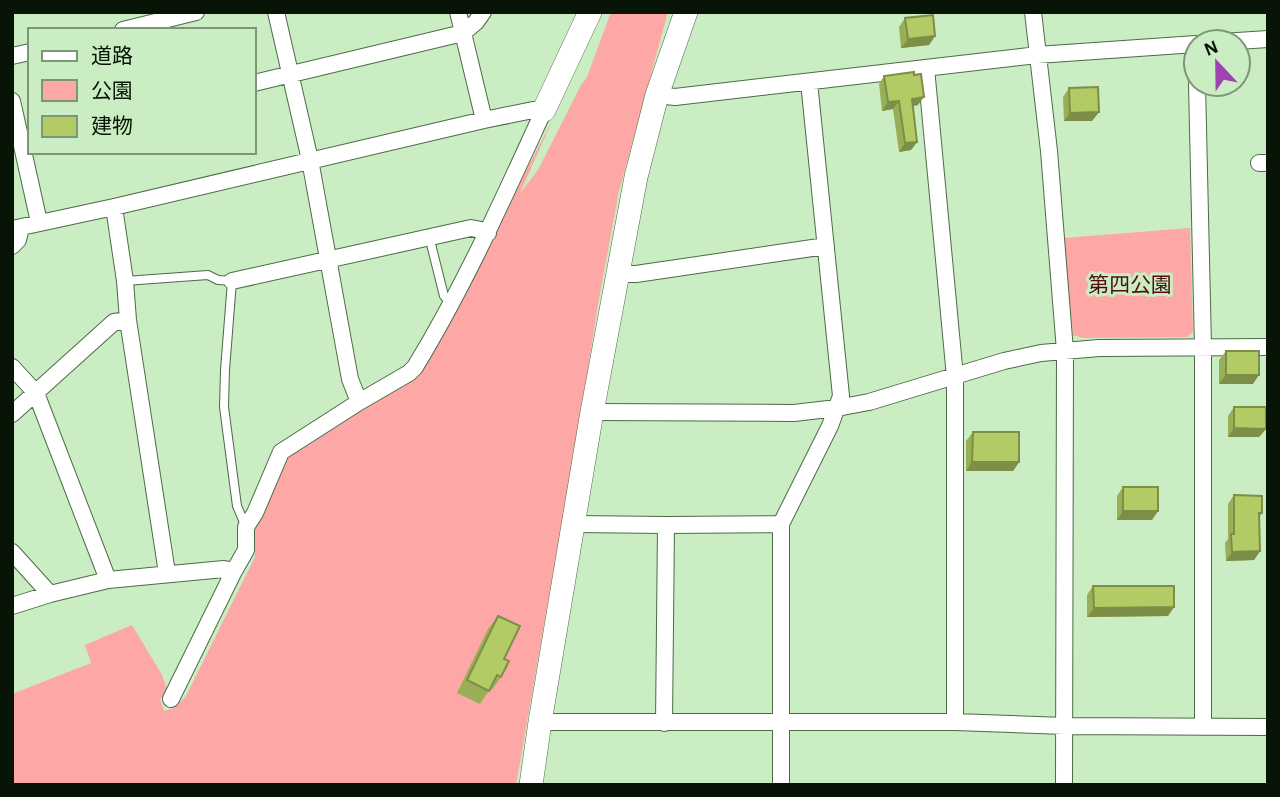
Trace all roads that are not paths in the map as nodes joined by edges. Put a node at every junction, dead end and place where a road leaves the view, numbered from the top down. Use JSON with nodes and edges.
{"nodes":[{"id":1,"x":196,"y":12,"type":"edge"},
{"id":2,"x":276,"y":12,"type":"edge"},
{"id":3,"x":458,"y":12,"type":"edge"},
{"id":4,"x":483,"y":12,"type":"edge"},
{"id":5,"x":590,"y":12,"type":"edge"},
{"id":6,"x":686,"y":12,"type":"edge"},
{"id":7,"x":1033,"y":12,"type":"edge"},
{"id":8,"x":131,"y":28,"type":"edge"},
{"id":9,"x":463,"y":33,"type":"junction"},
{"id":10,"x":1182,"y":45,"type":"edge"},
{"id":11,"x":1037,"y":55,"type":"junction"},
{"id":12,"x":926,"y":68,"type":"junction"},
{"id":13,"x":290,"y":74,"type":"junction"},
{"id":14,"x":256,"y":82,"type":"edge"},
{"id":15,"x":809,"y":82,"type":"junction"},
{"id":16,"x":657,"y":95,"type":"junction"},
{"id":17,"x":1197,"y":98,"type":"edge"},
{"id":18,"x":12,"y":101,"type":"edge"},
{"id":19,"x":544,"y":110,"type":"junction"},
{"id":20,"x":484,"y":120,"type":"junction"},
{"id":21,"x":21,"y":138,"type":"edge"},
{"id":22,"x":310,"y":160,"type":"junction"},
{"id":23,"x":114,"y":207,"type":"junction"},
{"id":24,"x":40,"y":222,"type":"junction"},
{"id":25,"x":17,"y":228,"type":"edge"},
{"id":26,"x":488,"y":233,"type":"junction"},
{"id":27,"x":429,"y":236,"type":"junction"},
{"id":28,"x":12,"y":246,"type":"edge"},
{"id":29,"x":826,"y":246,"type":"junction"},
{"id":30,"x":328,"y":259,"type":"junction"},
{"id":31,"x":617,"y":274,"type":"junction"},
{"id":32,"x":125,"y":281,"type":"junction"},
{"id":33,"x":232,"y":281,"type":"junction"},
{"id":34,"x":452,"y":304,"type":"junction"},
{"id":35,"x":128,"y":320,"type":"junction"},
{"id":36,"x":1203,"y":347,"type":"junction"},
{"id":37,"x":1268,"y":347,"type":"edge"},
{"id":38,"x":1065,"y":351,"type":"junction"},
{"id":39,"x":12,"y":367,"type":"edge"},
{"id":40,"x":955,"y":377,"type":"junction"},
{"id":41,"x":36,"y":393,"type":"junction"},
{"id":42,"x":359,"y":402,"type":"junction"},
{"id":43,"x":837,"y":408,"type":"junction"},
{"id":44,"x":592,"y":412,"type":"junction"},
{"id":45,"x":12,"y":414,"type":"edge"},
{"id":46,"x":574,"y":524,"type":"junction"},
{"id":47,"x":781,"y":524,"type":"junction"},
{"id":48,"x":666,"y":525,"type":"junction"},
{"id":49,"x":246,"y":527,"type":"junction"},
{"id":50,"x":12,"y":552,"type":"edge"},
{"id":51,"x":234,"y":572,"type":"junction"},
{"id":52,"x":167,"y":573,"type":"junction"},
{"id":53,"x":108,"y":580,"type":"junction"},
{"id":54,"x":50,"y":594,"type":"junction"},
{"id":55,"x":12,"y":606,"type":"edge"},
{"id":56,"x":172,"y":699,"type":"dead end"},
{"id":57,"x":781,"y":721,"type":"junction"},
{"id":58,"x":540,"y":722,"type":"junction"},
{"id":59,"x":955,"y":722,"type":"junction"},
{"id":60,"x":664,"y":723,"type":"junction"},
{"id":61,"x":1065,"y":726,"type":"junction"},
{"id":62,"x":1203,"y":727,"type":"junction"},
{"id":63,"x":1268,"y":727,"type":"edge"},
{"id":64,"x":531,"y":785,"type":"edge"},
{"id":65,"x":781,"y":785,"type":"edge"},
{"id":66,"x":1064,"y":785,"type":"edge"}],
"edges":[{"from":1,"to":8,"type":"street"},
{"from":2,"to":13,"type":"street"},
{"from":3,"to":9,"type":"street"},
{"from":4,"to":9,"type":"street"},
{"from":5,"to":19,"type":"street"},
{"from":6,"to":16,"type":"street"},
{"from":7,"to":11,"type":"street"},
{"from":9,"to":13,"type":"street"},
{"from":9,"to":20,"type":"street"},
{"from":10,"to":11,"type":"street"},
{"from":11,"to":12,"type":"street"},
{"from":11,"to":38,"type":"street"},
{"from":12,"to":15,"type":"street"},
{"from":12,"to":40,"type":"street"},
{"from":13,"to":14,"type":"street"},
{"from":13,"to":22,"type":"street"},
{"from":15,"to":16,"type":"street"},
{"from":15,"to":29,"type":"street"},
{"from":16,"to":31,"type":"street"},
{"from":17,"to":36,"type":"street"},
{"from":18,"to":21,"type":"street"},
{"from":19,"to":20,"type":"street"},
{"from":19,"to":26,"type":"street"},
{"from":20,"to":22,"type":"street"},
{"from":21,"to":24,"type":"street"},
{"from":22,"to":23,"type":"street"},
{"from":22,"to":30,"type":"street"},
{"from":23,"to":24,"type":"street"},
{"from":23,"to":32,"type":"street"},
{"from":24,"to":25,"type":"street"},
{"from":25,"to":28,"type":"street"},
{"from":26,"to":27,"type":"street"},
{"from":26,"to":34,"type":"street"},
{"from":27,"to":30,"type":"street"},
{"from":27,"to":34,"type":"lane"},
{"from":29,"to":31,"type":"street"},
{"from":29,"to":43,"type":"street"},
{"from":30,"to":33,"type":"street"},
{"from":30,"to":42,"type":"street"},
{"from":31,"to":44,"type":"street"},
{"from":32,"to":33,"type":"lane"},
{"from":32,"to":35,"type":"street"},
{"from":33,"to":49,"type":"lane"},
{"from":34,"to":42,"type":"street"},
{"from":35,"to":41,"type":"street"},
{"from":35,"to":52,"type":"street"},
{"from":36,"to":37,"type":"street"},
{"from":36,"to":38,"type":"street"},
{"from":36,"to":62,"type":"street"},
{"from":38,"to":40,"type":"street"},
{"from":38,"to":61,"type":"street"},
{"from":39,"to":41,"type":"street"},
{"from":40,"to":43,"type":"street"},
{"from":40,"to":59,"type":"street"},
{"from":41,"to":45,"type":"street"},
{"from":41,"to":53,"type":"street"},
{"from":42,"to":49,"type":"street"},
{"from":43,"to":44,"type":"street"},
{"from":43,"to":47,"type":"street"},
{"from":44,"to":46,"type":"street"},
{"from":46,"to":48,"type":"street"},
{"from":46,"to":58,"type":"street"},
{"from":47,"to":48,"type":"street"},
{"from":47,"to":57,"type":"street"},
{"from":48,"to":60,"type":"street"},
{"from":49,"to":51,"type":"street"},
{"from":50,"to":54,"type":"street"},
{"from":51,"to":52,"type":"street"},
{"from":51,"to":56,"type":"street"},
{"from":52,"to":53,"type":"street"},
{"from":53,"to":54,"type":"street"},
{"from":54,"to":55,"type":"street"},
{"from":57,"to":59,"type":"street"},
{"from":57,"to":60,"type":"street"},
{"from":57,"to":65,"type":"street"},
{"from":58,"to":60,"type":"street"},
{"from":58,"to":64,"type":"street"},
{"from":59,"to":61,"type":"street"},
{"from":61,"to":62,"type":"street"},
{"from":61,"to":66,"type":"street"},
{"from":62,"to":63,"type":"street"}]}
